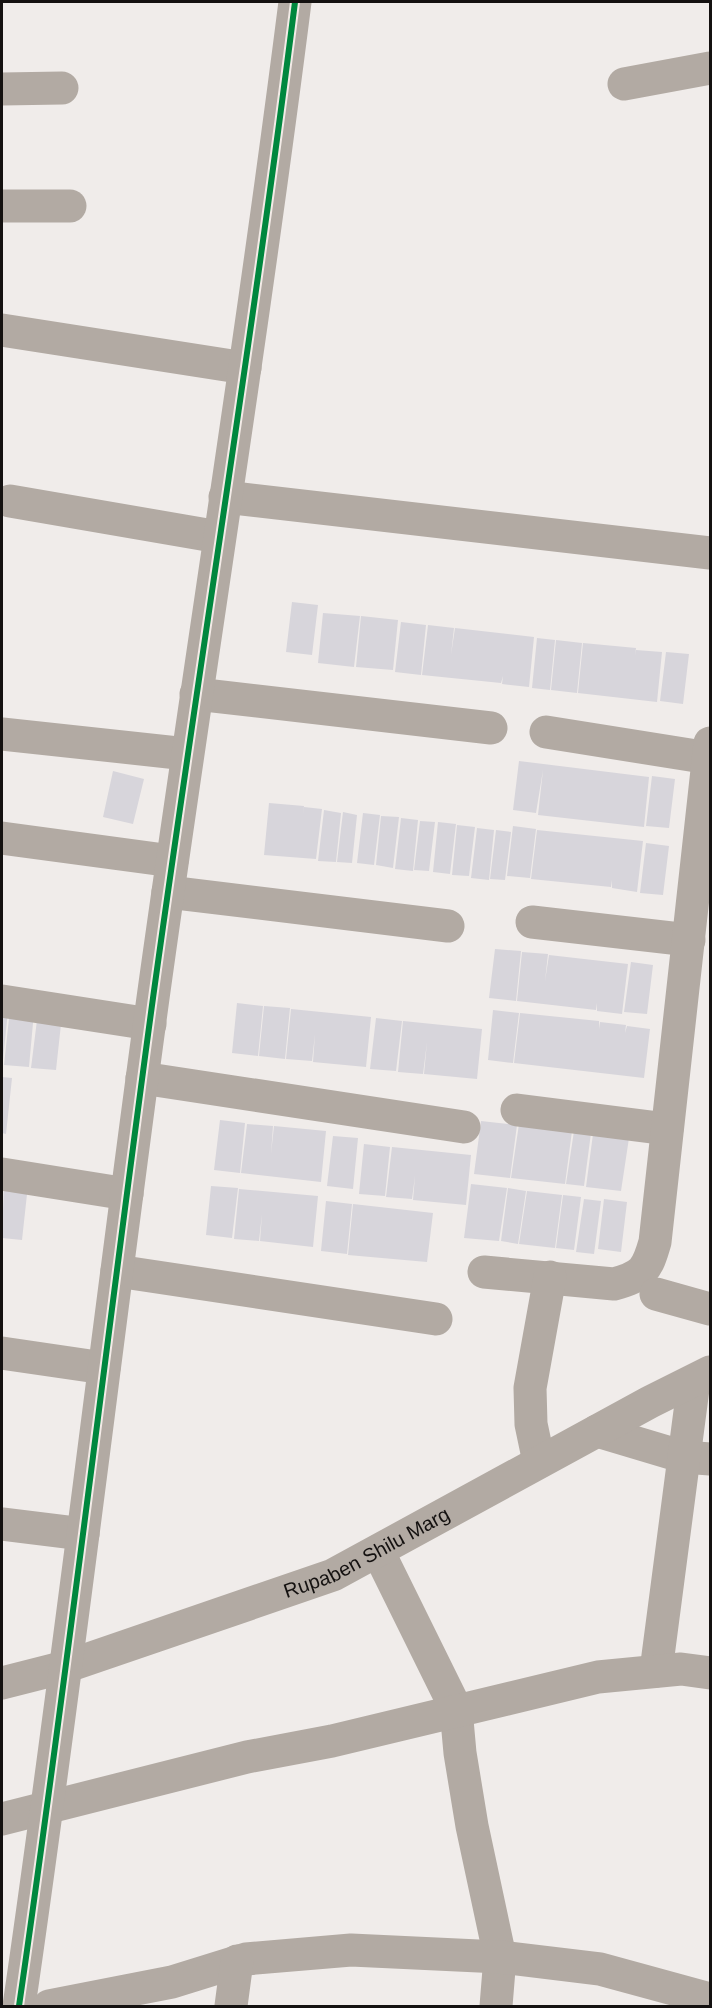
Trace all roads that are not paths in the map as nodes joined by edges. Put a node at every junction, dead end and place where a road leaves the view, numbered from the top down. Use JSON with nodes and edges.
{"nodes":[{"id":1,"x":295,"y":2,"type":"edge"},
{"id":2,"x":711,"y":68,"type":"edge"},
{"id":3,"x":624,"y":84,"type":"dead end"},
{"id":4,"x":62,"y":88,"type":"dead end"},
{"id":5,"x":2,"y":89,"type":"edge"},
{"id":6,"x":2,"y":206,"type":"edge"},
{"id":7,"x":70,"y":206,"type":"dead end"},
{"id":8,"x":2,"y":330,"type":"edge"},
{"id":9,"x":245,"y":368,"type":"junction"},
{"id":10,"x":225,"y":497,"type":"junction"},
{"id":11,"x":10,"y":501,"type":"dead end"},
{"id":12,"x":219,"y":537,"type":"junction"},
{"id":13,"x":711,"y":553,"type":"edge"},
{"id":14,"x":196,"y":694,"type":"junction"},
{"id":15,"x":491,"y":728,"type":"dead end"},
{"id":16,"x":546,"y":732,"type":"dead end"},
{"id":17,"x":2,"y":734,"type":"edge"},
{"id":18,"x":710,"y":750,"type":"edge"},
{"id":19,"x":187,"y":754,"type":"junction"},
{"id":20,"x":2,"y":838,"type":"edge"},
{"id":21,"x":170,"y":877,"type":"junction"},
{"id":22,"x":532,"y":922,"type":"dead end"},
{"id":23,"x":448,"y":926,"type":"dead end"},
{"id":24,"x":689,"y":940,"type":"junction"},
{"id":25,"x":697,"y":998,"type":"edge"},
{"id":26,"x":2,"y":1001,"type":"edge"},
{"id":27,"x":150,"y":1024,"type":"junction"},
{"id":28,"x":142,"y":1078,"type":"junction"},
{"id":29,"x":517,"y":1110,"type":"dead end"},
{"id":30,"x":464,"y":1127,"type":"dead end"},
{"id":31,"x":668,"y":1129,"type":"junction"},
{"id":32,"x":2,"y":1174,"type":"edge"},
{"id":33,"x":127,"y":1194,"type":"junction"},
{"id":34,"x":117,"y":1271,"type":"junction"},
{"id":35,"x":484,"y":1272,"type":"dead end"},
{"id":36,"x":550,"y":1277,"type":"junction"},
{"id":37,"x":656,"y":1294,"type":"dead end"},
{"id":38,"x":711,"y":1310,"type":"edge"},
{"id":39,"x":436,"y":1319,"type":"dead end"},
{"id":40,"x":2,"y":1353,"type":"edge"},
{"id":41,"x":104,"y":1368,"type":"junction"},
{"id":42,"x":702,"y":1376,"type":"edge"},
{"id":43,"x":597,"y":1431,"type":"junction"},
{"id":44,"x":697,"y":1458,"type":"edge"},
{"id":45,"x":539,"y":1462,"type":"junction"},
{"id":46,"x":2,"y":1524,"type":"edge"},
{"id":47,"x":83,"y":1534,"type":"junction"},
{"id":48,"x":378,"y":1551,"type":"junction"},
{"id":49,"x":65,"y":1667,"type":"junction"},
{"id":50,"x":656,"y":1671,"type":"junction"},
{"id":51,"x":711,"y":1673,"type":"edge"},
{"id":52,"x":2,"y":1683,"type":"edge"},
{"id":53,"x":456,"y":1709,"type":"junction"},
{"id":54,"x":48,"y":1807,"type":"junction"},
{"id":55,"x":2,"y":1819,"type":"edge"},
{"id":56,"x":500,"y":1957,"type":"junction"},
{"id":57,"x":237,"y":1961,"type":"junction"},
{"id":58,"x":711,"y":1999,"type":"edge"},
{"id":59,"x":19,"y":2007,"type":"edge"},
{"id":60,"x":49,"y":2007,"type":"edge"},
{"id":61,"x":231,"y":2007,"type":"edge"},
{"id":62,"x":496,"y":2007,"type":"edge"}],
"edges":[{"from":1,"to":9,"type":"street"},
{"from":2,"to":3,"type":"street"},
{"from":4,"to":5,"type":"street"},
{"from":6,"to":7,"type":"street"},
{"from":8,"to":9,"type":"street"},
{"from":9,"to":10,"type":"street"},
{"from":10,"to":12,"type":"street"},
{"from":10,"to":13,"type":"street"},
{"from":11,"to":12,"type":"street"},
{"from":12,"to":14,"type":"street"},
{"from":14,"to":15,"type":"street"},
{"from":14,"to":19,"type":"street"},
{"from":16,"to":18,"type":"street"},
{"from":17,"to":19,"type":"street"},
{"from":18,"to":24,"type":"street"},
{"from":19,"to":21,"type":"street"},
{"from":20,"to":21,"type":"street"},
{"from":21,"to":23,"type":"street"},
{"from":21,"to":27,"type":"street"},
{"from":22,"to":24,"type":"street"},
{"from":24,"to":25,"type":"street"},
{"from":25,"to":31,"type":"street"},
{"from":26,"to":27,"type":"street"},
{"from":27,"to":28,"type":"street"},
{"from":28,"to":30,"type":"street"},
{"from":28,"to":33,"type":"street"},
{"from":29,"to":31,"type":"street"},
{"from":31,"to":36,"type":"street"},
{"from":32,"to":33,"type":"street"},
{"from":33,"to":34,"type":"street"},
{"from":34,"to":39,"type":"street"},
{"from":34,"to":41,"type":"street"},
{"from":35,"to":36,"type":"street"},
{"from":36,"to":45,"type":"street"},
{"from":37,"to":38,"type":"street"},
{"from":40,"to":41,"type":"street"},
{"from":41,"to":47,"type":"street"},
{"from":42,"to":43,"type":"street","name":"Rupaben Shilu Marg"},
{"from":42,"to":44,"type":"street"},
{"from":43,"to":44,"type":"street"},
{"from":43,"to":45,"type":"street","name":"Rupaben Shilu Marg"},
{"from":44,"to":50,"type":"street"},
{"from":45,"to":48,"type":"street","name":"Rupaben Shilu Marg"},
{"from":46,"to":47,"type":"street"},
{"from":47,"to":49,"type":"street"},
{"from":48,"to":49,"type":"street","name":"Rupaben Shilu Marg"},
{"from":48,"to":53,"type":"street"},
{"from":49,"to":52,"type":"street","name":"Rupaben Shilu Marg"},
{"from":49,"to":54,"type":"street"},
{"from":50,"to":51,"type":"street"},
{"from":50,"to":53,"type":"street"},
{"from":53,"to":54,"type":"street"},
{"from":53,"to":56,"type":"street"},
{"from":54,"to":55,"type":"street"},
{"from":54,"to":59,"type":"street"},
{"from":56,"to":57,"type":"street"},
{"from":56,"to":58,"type":"street"},
{"from":56,"to":62,"type":"street"},
{"from":57,"to":60,"type":"street"},
{"from":57,"to":61,"type":"street"}]}
